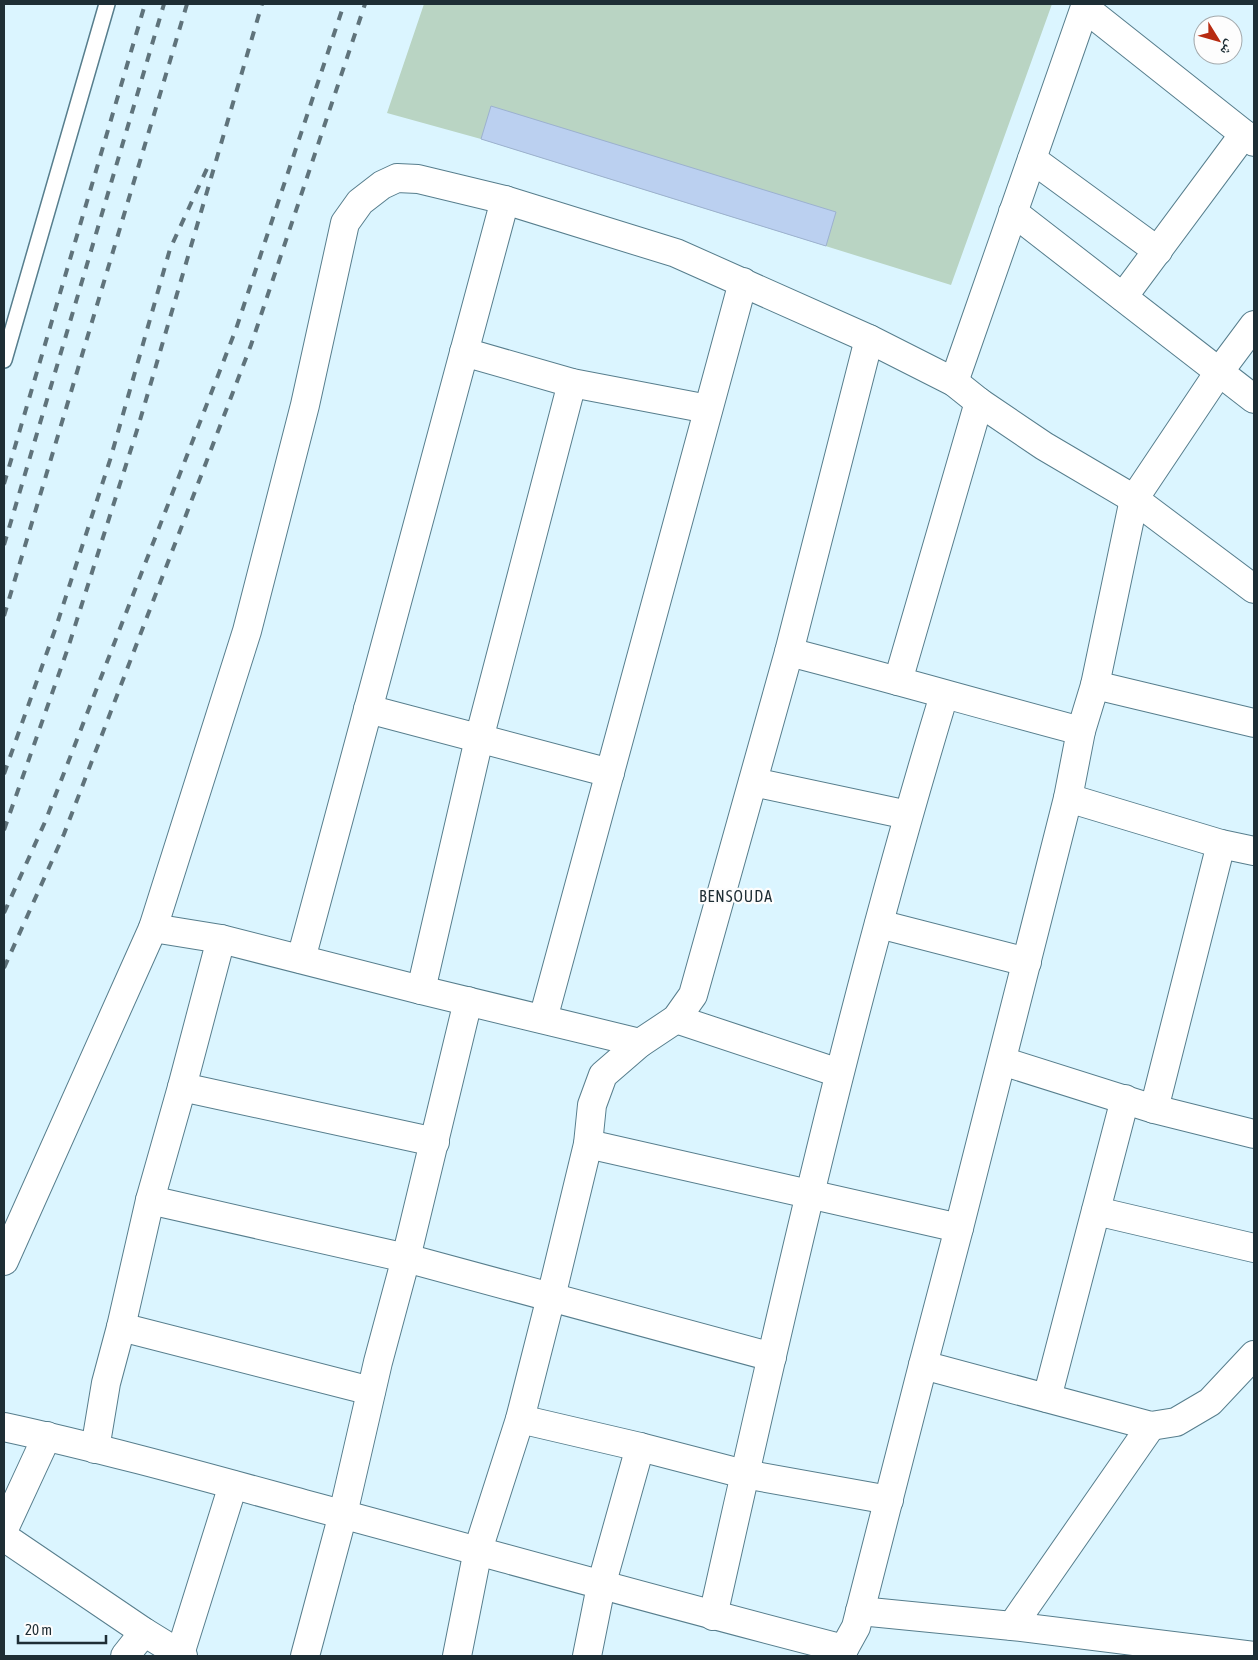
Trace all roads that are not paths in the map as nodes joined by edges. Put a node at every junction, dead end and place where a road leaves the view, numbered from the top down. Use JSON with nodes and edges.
{"nodes":[{"id":1,"x":107,"y":4,"type":"edge"},
{"id":2,"x":1086,"y":6,"type":"edge"},
{"id":3,"x":1249,"y":138,"type":"edge"},
{"id":4,"x":1032,"y":159,"type":"junction"},
{"id":5,"x":505,"y":200,"type":"junction"},
{"id":6,"x":1013,"y":212,"type":"junction"},
{"id":7,"x":1158,"y":251,"type":"junction"},
{"id":8,"x":743,"y":282,"type":"junction"},
{"id":9,"x":1123,"y":297,"type":"junction"},
{"id":10,"x":1254,"y":324,"type":"edge"},
{"id":11,"x":869,"y":338,"type":"junction"},
{"id":12,"x":464,"y":352,"type":"junction"},
{"id":13,"x":4,"y":360,"type":"edge"},
{"id":14,"x":1219,"y":372,"type":"junction"},
{"id":15,"x":954,"y":382,"type":"junction"},
{"id":16,"x":572,"y":383,"type":"junction"},
{"id":17,"x":1254,"y":399,"type":"edge"},
{"id":18,"x":979,"y":402,"type":"junction"},
{"id":19,"x":708,"y":409,"type":"junction"},
{"id":20,"x":1134,"y":499,"type":"junction"},
{"id":21,"x":1254,"y":589,"type":"edge"},
{"id":22,"x":789,"y":652,"type":"junction"},
{"id":23,"x":898,"y":680,"type":"junction"},
{"id":24,"x":1095,"y":685,"type":"junction"},
{"id":25,"x":944,"y":695,"type":"junction"},
{"id":26,"x":368,"y":709,"type":"junction"},
{"id":27,"x":1254,"y":723,"type":"edge"},
{"id":28,"x":1081,"y":731,"type":"junction"},
{"id":29,"x":479,"y":739,"type":"junction"},
{"id":30,"x":610,"y":773,"type":"junction"},
{"id":31,"x":753,"y":782,"type":"junction"},
{"id":32,"x":1068,"y":798,"type":"junction"},
{"id":33,"x":908,"y":815,"type":"junction"},
{"id":34,"x":1221,"y":844,"type":"junction"},
{"id":35,"x":1254,"y":851,"type":"edge"},
{"id":36,"x":878,"y":924,"type":"junction"},
{"id":37,"x":153,"y":928,"type":"junction"},
{"id":38,"x":221,"y":939,"type":"junction"},
{"id":39,"x":301,"y":959,"type":"junction"},
{"id":40,"x":1027,"y":962,"type":"junction"},
{"id":41,"x":421,"y":990,"type":"junction"},
{"id":42,"x":468,"y":1001,"type":"junction"},
{"id":43,"x":543,"y":1019,"type":"junction"},
{"id":44,"x":676,"y":1019,"type":"junction"},
{"id":45,"x":640,"y":1043,"type":"junction"},
{"id":46,"x":1002,"y":1061,"type":"junction"},
{"id":47,"x":839,"y":1073,"type":"junction"},
{"id":48,"x":182,"y":1086,"type":"junction"},
{"id":49,"x":1125,"y":1099,"type":"junction"},
{"id":50,"x":1154,"y":1109,"type":"junction"},
{"id":51,"x":1254,"y":1134,"type":"edge"},
{"id":52,"x":435,"y":1142,"type":"junction"},
{"id":53,"x":588,"y":1144,"type":"junction"},
{"id":54,"x":810,"y":1194,"type":"junction"},
{"id":55,"x":150,"y":1200,"type":"junction"},
{"id":56,"x":1096,"y":1211,"type":"junction"},
{"id":57,"x":960,"y":1228,"type":"junction"},
{"id":58,"x":1254,"y":1248,"type":"edge"},
{"id":59,"x":406,"y":1258,"type":"junction"},
{"id":60,"x":4,"y":1261,"type":"edge"},
{"id":61,"x":551,"y":1297,"type":"junction"},
{"id":62,"x":121,"y":1327,"type":"junction"},
{"id":63,"x":1254,"y":1355,"type":"edge"},
{"id":64,"x":772,"y":1357,"type":"junction"},
{"id":65,"x":922,"y":1365,"type":"junction"},
{"id":66,"x":372,"y":1391,"type":"junction"},
{"id":67,"x":1047,"y":1398,"type":"junction"},
{"id":68,"x":520,"y":1419,"type":"junction"},
{"id":69,"x":1151,"y":1426,"type":"junction"},
{"id":70,"x":4,"y":1427,"type":"edge"},
{"id":71,"x":47,"y":1436,"type":"junction"},
{"id":72,"x":640,"y":1447,"type":"junction"},
{"id":73,"x":95,"y":1449,"type":"junction"},
{"id":74,"x":744,"y":1474,"type":"junction"},
{"id":75,"x":233,"y":1484,"type":"junction"},
{"id":76,"x":889,"y":1500,"type":"junction"},
{"id":77,"x":343,"y":1514,"type":"junction"},
{"id":78,"x":4,"y":1529,"type":"edge"},
{"id":79,"x":4,"y":1537,"type":"edge"},
{"id":80,"x":478,"y":1550,"type":"junction"},
{"id":81,"x":601,"y":1586,"type":"junction"},
{"id":82,"x":860,"y":1611,"type":"junction"},
{"id":83,"x":712,"y":1616,"type":"junction"},
{"id":84,"x":1012,"y":1626,"type":"junction"},
{"id":85,"x":144,"y":1632,"type":"junction"},
{"id":86,"x":842,"y":1653,"type":"edge"},
{"id":87,"x":182,"y":1655,"type":"edge"},
{"id":88,"x":125,"y":1656,"type":"edge"},
{"id":89,"x":305,"y":1656,"type":"edge"},
{"id":90,"x":457,"y":1656,"type":"edge"},
{"id":91,"x":587,"y":1656,"type":"edge"},
{"id":92,"x":1254,"y":1656,"type":"edge"}],
"edges":[{"from":1,"to":13,"type":"lane"},
{"from":2,"to":3,"type":"street"},
{"from":2,"to":4,"type":"street"},
{"from":3,"to":7,"type":"street"},
{"from":4,"to":6,"type":"street"},
{"from":4,"to":7,"type":"street"},
{"from":5,"to":8,"type":"street"},
{"from":5,"to":12,"type":"street"},
{"from":5,"to":37,"type":"street"},
{"from":6,"to":9,"type":"street"},
{"from":6,"to":15,"type":"street"},
{"from":7,"to":9,"type":"street"},
{"from":8,"to":11,"type":"street"},
{"from":8,"to":19,"type":"street"},
{"from":9,"to":14,"type":"street"},
{"from":10,"to":14,"type":"street"},
{"from":11,"to":15,"type":"street"},
{"from":11,"to":22,"type":"street"},
{"from":12,"to":16,"type":"street"},
{"from":12,"to":26,"type":"street"},
{"from":14,"to":17,"type":"street"},
{"from":14,"to":20,"type":"street"},
{"from":15,"to":18,"type":"street"},
{"from":16,"to":19,"type":"street"},
{"from":16,"to":29,"type":"street"},
{"from":18,"to":20,"type":"street"},
{"from":18,"to":23,"type":"street"},
{"from":19,"to":30,"type":"street"},
{"from":20,"to":21,"type":"street"},
{"from":20,"to":24,"type":"street"},
{"from":22,"to":23,"type":"street"},
{"from":22,"to":31,"type":"street"},
{"from":23,"to":25,"type":"street"},
{"from":24,"to":27,"type":"street"},
{"from":24,"to":28,"type":"street"},
{"from":25,"to":28,"type":"street"},
{"from":25,"to":33,"type":"street"},
{"from":26,"to":29,"type":"street"},
{"from":26,"to":39,"type":"street"},
{"from":28,"to":32,"type":"street"},
{"from":29,"to":30,"type":"street"},
{"from":29,"to":41,"type":"street"},
{"from":30,"to":43,"type":"street"},
{"from":31,"to":33,"type":"street"},
{"from":31,"to":44,"type":"street"},
{"from":32,"to":34,"type":"street"},
{"from":32,"to":40,"type":"street"},
{"from":33,"to":36,"type":"street"},
{"from":34,"to":35,"type":"street"},
{"from":34,"to":50,"type":"street"},
{"from":36,"to":40,"type":"street"},
{"from":36,"to":47,"type":"street"},
{"from":37,"to":38,"type":"street"},
{"from":37,"to":60,"type":"street"},
{"from":38,"to":39,"type":"street"},
{"from":38,"to":48,"type":"street"},
{"from":39,"to":41,"type":"street"},
{"from":40,"to":46,"type":"street"},
{"from":41,"to":42,"type":"street"},
{"from":42,"to":43,"type":"street"},
{"from":42,"to":52,"type":"street"},
{"from":43,"to":45,"type":"street"},
{"from":44,"to":45,"type":"street"},
{"from":44,"to":47,"type":"street"},
{"from":45,"to":53,"type":"street"},
{"from":46,"to":49,"type":"street"},
{"from":46,"to":57,"type":"street"},
{"from":47,"to":54,"type":"street"},
{"from":48,"to":52,"type":"street"},
{"from":48,"to":55,"type":"street"},
{"from":49,"to":50,"type":"street"},
{"from":49,"to":56,"type":"street"},
{"from":50,"to":51,"type":"street"},
{"from":52,"to":59,"type":"street"},
{"from":53,"to":54,"type":"street"},
{"from":53,"to":61,"type":"street"},
{"from":54,"to":57,"type":"street"},
{"from":54,"to":64,"type":"street"},
{"from":55,"to":59,"type":"street"},
{"from":55,"to":62,"type":"street"},
{"from":56,"to":58,"type":"street"},
{"from":56,"to":67,"type":"street"},
{"from":57,"to":65,"type":"street"},
{"from":59,"to":61,"type":"street"},
{"from":59,"to":66,"type":"street"},
{"from":61,"to":64,"type":"street"},
{"from":61,"to":68,"type":"street"},
{"from":62,"to":66,"type":"street"},
{"from":62,"to":73,"type":"street"},
{"from":63,"to":69,"type":"street"},
{"from":64,"to":74,"type":"street"},
{"from":65,"to":67,"type":"street"},
{"from":65,"to":76,"type":"street"},
{"from":66,"to":77,"type":"street"},
{"from":67,"to":69,"type":"street"},
{"from":68,"to":72,"type":"street"},
{"from":68,"to":80,"type":"street"},
{"from":69,"to":84,"type":"street"},
{"from":70,"to":71,"type":"street"},
{"from":71,"to":73,"type":"street"},
{"from":71,"to":78,"type":"street"},
{"from":72,"to":74,"type":"street"},
{"from":72,"to":81,"type":"street"},
{"from":73,"to":75,"type":"street"},
{"from":74,"to":76,"type":"street"},
{"from":74,"to":83,"type":"street"},
{"from":75,"to":77,"type":"street"},
{"from":75,"to":87,"type":"street"},
{"from":76,"to":82,"type":"street"},
{"from":77,"to":80,"type":"street"},
{"from":77,"to":89,"type":"street"},
{"from":79,"to":85,"type":"street"},
{"from":80,"to":81,"type":"street"},
{"from":80,"to":90,"type":"street"},
{"from":81,"to":83,"type":"street"},
{"from":81,"to":91,"type":"street"},
{"from":82,"to":84,"type":"street"},
{"from":82,"to":86,"type":"street"},
{"from":83,"to":86,"type":"street"},
{"from":84,"to":92,"type":"street"},
{"from":85,"to":87,"type":"street"},
{"from":85,"to":88,"type":"street"}]}
